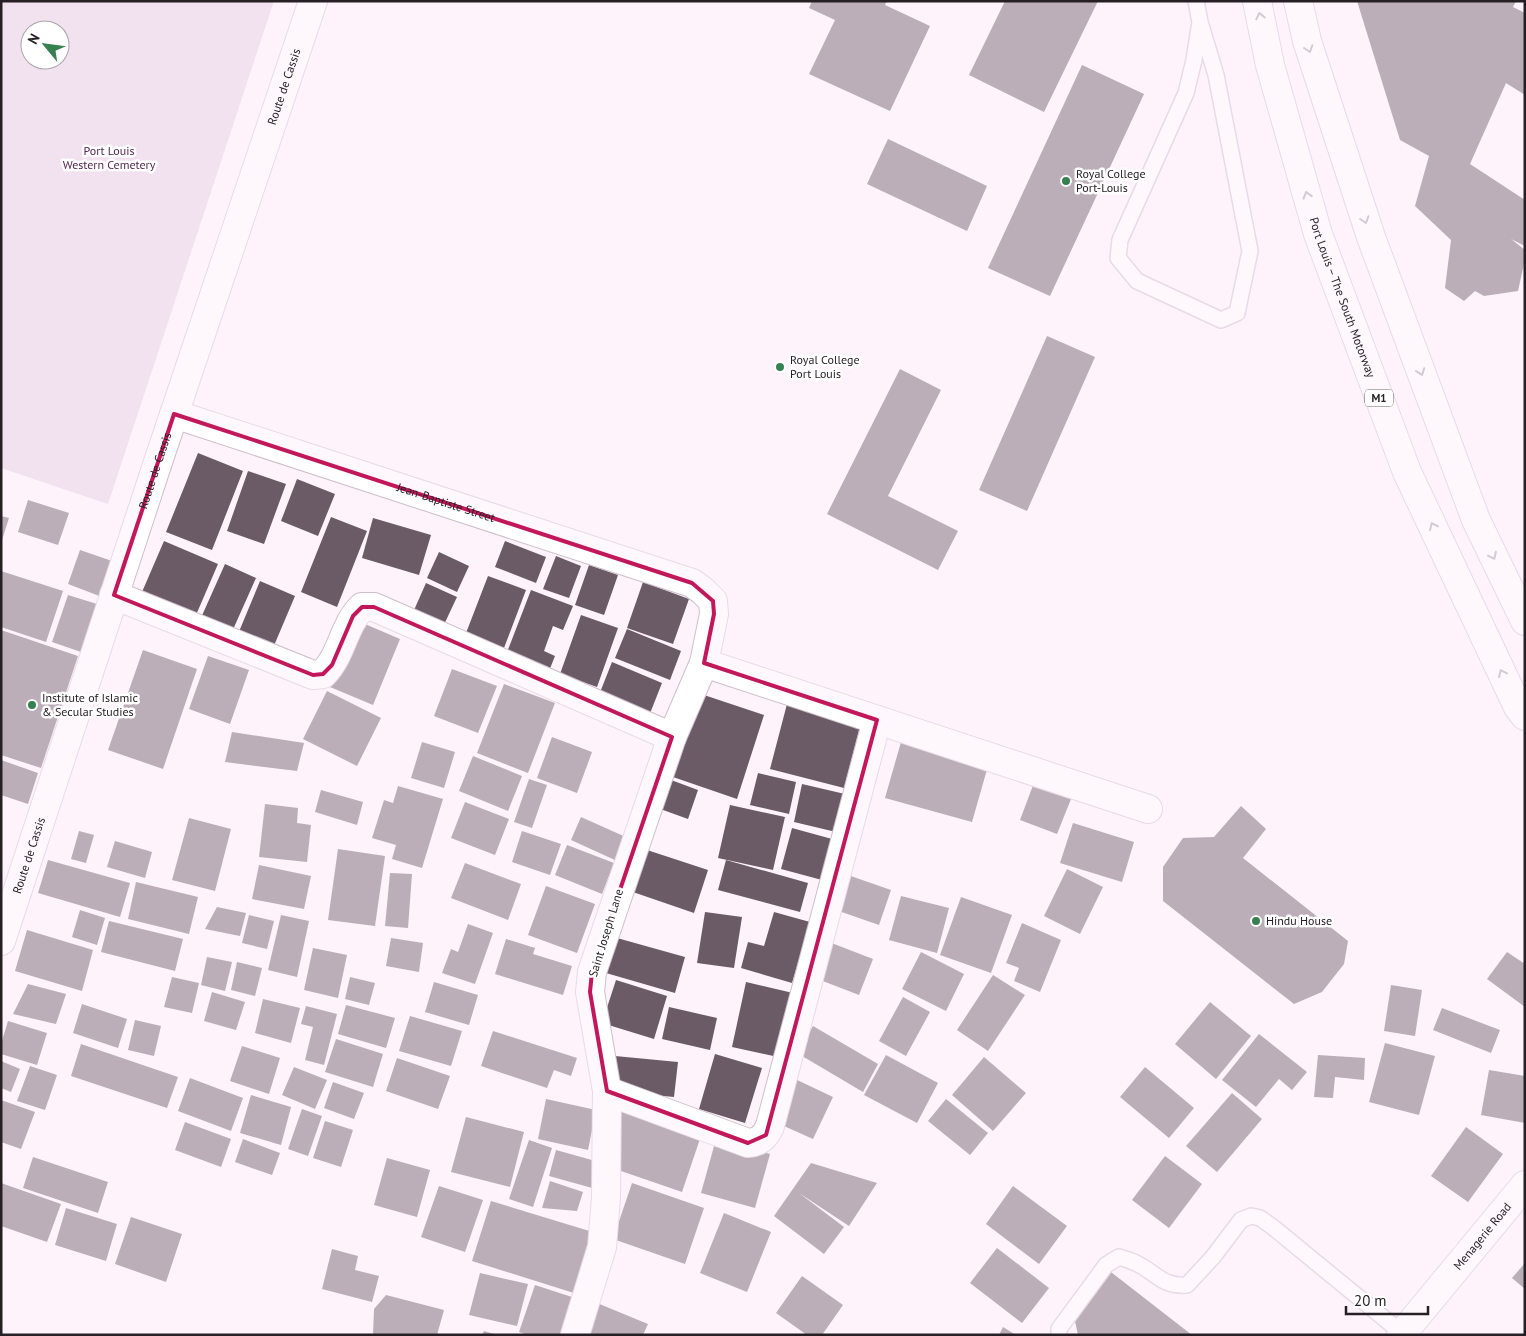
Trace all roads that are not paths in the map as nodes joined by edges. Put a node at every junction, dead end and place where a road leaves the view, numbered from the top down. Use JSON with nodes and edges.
{"nodes":[{"id":1,"x":313,"y":1,"type":"edge"},
{"id":2,"x":1196,"y":1,"type":"edge"},
{"id":3,"x":1257,"y":1,"type":"edge"},
{"id":4,"x":1298,"y":1,"type":"edge"},
{"id":5,"x":1200,"y":22,"type":"junction"},
{"id":6,"x":174,"y":414,"type":"junction"},
{"id":7,"x":114,"y":595,"type":"junction"},
{"id":8,"x":713,"y":601,"type":"joint"},
{"id":9,"x":1525,"y":621,"type":"edge"},
{"id":10,"x":704,"y":663,"type":"junction"},
{"id":11,"x":1525,"y":716,"type":"edge"},
{"id":12,"x":877,"y":720,"type":"junction"},
{"id":13,"x":672,"y":737,"type":"junction"},
{"id":14,"x":1148,"y":810,"type":"dead end"},
{"id":15,"x":1,"y":941,"type":"edge"},
{"id":16,"x":607,"y":1092,"type":"junction"},
{"id":17,"x":1525,"y":1185,"type":"edge"},
{"id":18,"x":1401,"y":1334,"type":"edge"},
{"id":19,"x":575,"y":1335,"type":"edge"},
{"id":20,"x":1059,"y":1335,"type":"edge"}],
"edges":[{"from":1,"to":6,"type":"main road","name":"Route de Cassis"},
{"from":2,"to":5,"type":"lane"},
{"from":11,"to":3,"type":"main road","name":"Port Louis – The South Motorway","number":"M1","one_way":true},
{"from":4,"to":9,"type":"main road","one_way":true},
{"from":5,"to":5,"type":"lane"},
{"from":6,"to":7,"type":"main road","name":"Route de Cassis"},
{"from":6,"to":8,"type":"main road","name":"Jean-Baptiste Street"},
{"from":7,"to":13,"type":"main road"},
{"from":7,"to":15,"type":"main road","name":"Route de Cassis"},
{"from":8,"to":10,"type":"main road","name":"Saint Joseph Lane"},
{"from":10,"to":12,"type":"main road"},
{"from":10,"to":13,"type":"main road","name":"Saint Joseph Lane"},
{"from":12,"to":14,"type":"main road"},
{"from":12,"to":16,"type":"main road"},
{"from":13,"to":16,"type":"main road","name":"Saint Joseph Lane"},
{"from":16,"to":19,"type":"main road","name":"Saint Joseph Lane"},
{"from":17,"to":18,"type":"main road","name":"Menagerie Road"},
{"from":18,"to":20,"type":"lane"}]}
